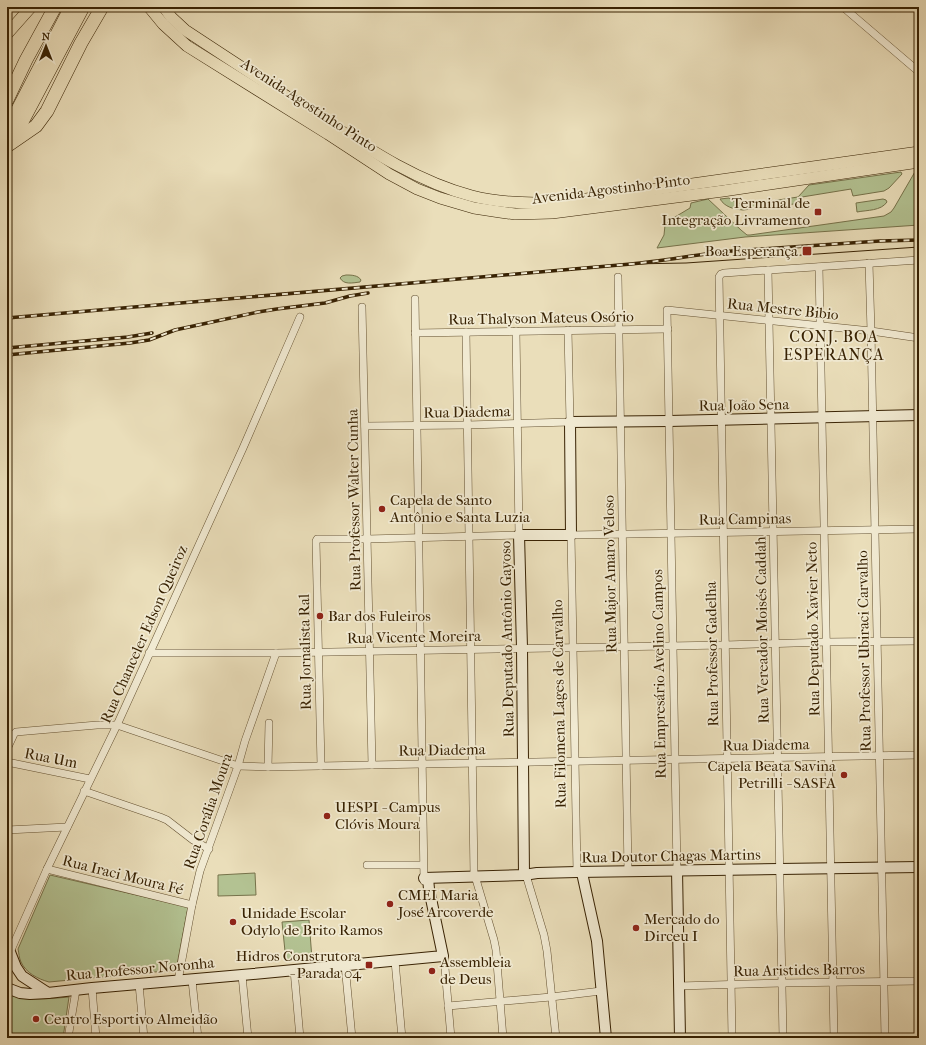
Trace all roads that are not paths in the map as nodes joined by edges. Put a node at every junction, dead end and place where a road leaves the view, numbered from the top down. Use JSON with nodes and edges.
{"nodes":[{"id":1,"x":31,"y":7,"type":"edge"},
{"id":2,"x":55,"y":7,"type":"edge"},
{"id":3,"x":71,"y":7,"type":"edge"},
{"id":4,"x":83,"y":7,"type":"edge"},
{"id":5,"x":102,"y":7,"type":"edge"},
{"id":6,"x":149,"y":7,"type":"edge"},
{"id":7,"x":164,"y":7,"type":"edge"},
{"id":8,"x":843,"y":7,"type":"edge"},
{"id":9,"x":7,"y":34,"type":"edge"},
{"id":10,"x":919,"y":72,"type":"edge"},
{"id":11,"x":7,"y":100,"type":"edge"},
{"id":12,"x":7,"y":136,"type":"edge"},
{"id":13,"x":7,"y":143,"type":"edge"},
{"id":14,"x":7,"y":146,"type":"edge"},
{"id":15,"x":919,"y":152,"type":"edge"},
{"id":16,"x":919,"y":162,"type":"edge"},
{"id":17,"x":919,"y":260,"type":"edge"},
{"id":18,"x":869,"y":263,"type":"junction"},
{"id":19,"x":819,"y":266,"type":"junction"},
{"id":20,"x":768,"y":270,"type":"junction"},
{"id":21,"x":618,"y":277,"type":"dead end"},
{"id":22,"x":415,"y":299,"type":"dead end"},
{"id":23,"x":362,"y":307,"type":"dead end"},
{"id":24,"x":667,"y":310,"type":"joint"},
{"id":25,"x":719,"y":315,"type":"junction"},
{"id":26,"x":300,"y":317,"type":"dead end"},
{"id":27,"x":769,"y":320,"type":"junction"},
{"id":28,"x":820,"y":326,"type":"junction"},
{"id":29,"x":619,"y":329,"type":"junction"},
{"id":30,"x":668,"y":329,"type":"junction"},
{"id":31,"x":568,"y":330,"type":"junction"},
{"id":32,"x":516,"y":331,"type":"junction"},
{"id":33,"x":871,"y":331,"type":"junction"},
{"id":34,"x":466,"y":332,"type":"junction"},
{"id":35,"x":415,"y":333,"type":"junction"},
{"id":36,"x":919,"y":338,"type":"edge"},
{"id":37,"x":919,"y":415,"type":"edge"},
{"id":38,"x":873,"y":417,"type":"junction"},
{"id":39,"x":822,"y":418,"type":"junction"},
{"id":40,"x":771,"y":419,"type":"junction"},
{"id":41,"x":722,"y":420,"type":"junction"},
{"id":42,"x":669,"y":421,"type":"junction"},
{"id":43,"x":570,"y":422,"type":"junction"},
{"id":44,"x":621,"y":422,"type":"junction"},
{"id":45,"x":518,"y":424,"type":"junction"},
{"id":46,"x":365,"y":426,"type":"junction"},
{"id":47,"x":416,"y":426,"type":"junction"},
{"id":48,"x":467,"y":426,"type":"junction"},
{"id":49,"x":919,"y":529,"type":"edge"},
{"id":50,"x":824,"y":530,"type":"junction"},
{"id":51,"x":875,"y":530,"type":"junction"},
{"id":52,"x":773,"y":531,"type":"junction"},
{"id":53,"x":723,"y":532,"type":"junction"},
{"id":54,"x":671,"y":533,"type":"junction"},
{"id":55,"x":623,"y":534,"type":"junction"},
{"id":56,"x":571,"y":535,"type":"junction"},
{"id":57,"x":469,"y":536,"type":"junction"},
{"id":58,"x":519,"y":536,"type":"junction"},
{"id":59,"x":418,"y":538,"type":"junction"},
{"id":60,"x":367,"y":539,"type":"junction"},
{"id":61,"x":877,"y":641,"type":"junction"},
{"id":62,"x":919,"y":641,"type":"edge"},
{"id":63,"x":826,"y":642,"type":"junction"},
{"id":64,"x":776,"y":643,"type":"junction"},
{"id":65,"x":725,"y":644,"type":"junction"},
{"id":66,"x":624,"y":646,"type":"junction"},
{"id":67,"x":673,"y":646,"type":"junction"},
{"id":68,"x":573,"y":647,"type":"junction"},
{"id":69,"x":470,"y":648,"type":"junction"},
{"id":70,"x":522,"y":648,"type":"junction"},
{"id":71,"x":420,"y":650,"type":"junction"},
{"id":72,"x":370,"y":651,"type":"junction"},
{"id":73,"x":149,"y":652,"type":"junction"},
{"id":74,"x":276,"y":652,"type":"junction"},
{"id":75,"x":318,"y":652,"type":"junction"},
{"id":76,"x":269,"y":723,"type":"dead end"},
{"id":77,"x":117,"y":725,"type":"junction"},
{"id":78,"x":7,"y":749,"type":"edge"},
{"id":79,"x":919,"y":755,"type":"edge"},
{"id":80,"x":880,"y":756,"type":"junction"},
{"id":81,"x":829,"y":757,"type":"junction"},
{"id":82,"x":726,"y":758,"type":"junction"},
{"id":83,"x":778,"y":758,"type":"junction"},
{"id":84,"x":626,"y":760,"type":"junction"},
{"id":85,"x":676,"y":760,"type":"junction"},
{"id":86,"x":574,"y":761,"type":"junction"},
{"id":87,"x":7,"y":762,"type":"edge"},
{"id":88,"x":524,"y":762,"type":"junction"},
{"id":89,"x":472,"y":763,"type":"junction"},
{"id":90,"x":372,"y":764,"type":"junction"},
{"id":91,"x":422,"y":764,"type":"junction"},
{"id":92,"x":238,"y":766,"type":"junction"},
{"id":93,"x":268,"y":766,"type":"junction"},
{"id":94,"x":321,"y":766,"type":"junction"},
{"id":95,"x":90,"y":779,"type":"junction"},
{"id":96,"x":84,"y":792,"type":"junction"},
{"id":97,"x":67,"y":827,"type":"junction"},
{"id":98,"x":7,"y":830,"type":"edge"},
{"id":99,"x":209,"y":849,"type":"junction"},
{"id":100,"x":367,"y":865,"type":"dead end"},
{"id":101,"x":423,"y":865,"type":"junction"},
{"id":102,"x":882,"y":867,"type":"junction"},
{"id":103,"x":919,"y":867,"type":"edge"},
{"id":104,"x":831,"y":868,"type":"junction"},
{"id":105,"x":47,"y":869,"type":"junction"},
{"id":106,"x":729,"y":869,"type":"junction"},
{"id":107,"x":780,"y":869,"type":"junction"},
{"id":108,"x":677,"y":870,"type":"junction"},
{"id":109,"x":628,"y":871,"type":"junction"},
{"id":110,"x":579,"y":872,"type":"junction"},
{"id":111,"x":525,"y":875,"type":"junction"},
{"id":112,"x":475,"y":876,"type":"junction"},
{"id":113,"x":426,"y":878,"type":"junction"},
{"id":114,"x":192,"y":905,"type":"junction"},
{"id":115,"x":440,"y":941,"type":"junction"},
{"id":116,"x":8,"y":954,"type":"edge"},
{"id":117,"x":444,"y":956,"type":"junction"},
{"id":118,"x":428,"y":958,"type":"junction"},
{"id":119,"x":395,"y":961,"type":"junction"},
{"id":120,"x":345,"y":965,"type":"junction"},
{"id":121,"x":294,"y":970,"type":"junction"},
{"id":122,"x":242,"y":976,"type":"junction"},
{"id":123,"x":192,"y":980,"type":"junction"},
{"id":124,"x":178,"y":981,"type":"junction"},
{"id":125,"x":919,"y":981,"type":"edge"},
{"id":126,"x":833,"y":982,"type":"junction"},
{"id":127,"x":884,"y":982,"type":"junction"},
{"id":128,"x":782,"y":983,"type":"junction"},
{"id":129,"x":139,"y":984,"type":"junction"},
{"id":130,"x":731,"y":984,"type":"junction"},
{"id":131,"x":679,"y":986,"type":"junction"},
{"id":132,"x":7,"y":988,"type":"edge"},
{"id":133,"x":92,"y":988,"type":"junction"},
{"id":134,"x":76,"y":990,"type":"junction"},
{"id":135,"x":602,"y":991,"type":"junction"},
{"id":136,"x":48,"y":993,"type":"junction"},
{"id":137,"x":551,"y":997,"type":"junction"},
{"id":138,"x":500,"y":1002,"type":"junction"},
{"id":139,"x":448,"y":1006,"type":"junction"},
{"id":140,"x":68,"y":1038,"type":"edge"},
{"id":141,"x":96,"y":1038,"type":"edge"},
{"id":142,"x":144,"y":1038,"type":"edge"},
{"id":143,"x":198,"y":1038,"type":"edge"},
{"id":144,"x":248,"y":1038,"type":"edge"},
{"id":145,"x":300,"y":1038,"type":"edge"},
{"id":146,"x":352,"y":1038,"type":"edge"},
{"id":147,"x":402,"y":1038,"type":"edge"},
{"id":148,"x":451,"y":1038,"type":"edge"},
{"id":149,"x":503,"y":1038,"type":"edge"},
{"id":150,"x":556,"y":1038,"type":"edge"},
{"id":151,"x":606,"y":1038,"type":"edge"},
{"id":152,"x":680,"y":1038,"type":"edge"},
{"id":153,"x":732,"y":1038,"type":"edge"},
{"id":154,"x":783,"y":1038,"type":"edge"},
{"id":155,"x":834,"y":1038,"type":"edge"},
{"id":156,"x":885,"y":1038,"type":"edge"}],
"edges":[{"from":1,"to":9,"type":"main road"},
{"from":2,"to":11,"type":"highway"},
{"from":3,"to":12,"type":"highway"},
{"from":4,"to":13,"type":"highway"},
{"from":5,"to":14,"type":"highway"},
{"from":6,"to":16,"type":"main road","name":"Avenida Agostinho Pinto"},
{"from":7,"to":15,"type":"main road","name":"Avenida Agostinho Pinto"},
{"from":8,"to":10,"type":"street"},
{"from":17,"to":18,"type":"street"},
{"from":18,"to":19,"type":"street"},
{"from":18,"to":33,"type":"street","name":"Rua Professor Ubiraci Carvalho"},
{"from":19,"to":20,"type":"street"},
{"from":19,"to":28,"type":"street","name":"Rua Deputado Xavier Neto"},
{"from":20,"to":25,"type":"street","name":"Rua Professor Gadelha"},
{"from":20,"to":27,"type":"street","name":"Rua Vereador Moisés Caddah"},
{"from":21,"to":29,"type":"street","name":"Rua Major Amaro Veloso"},
{"from":22,"to":35,"type":"street"},
{"from":23,"to":46,"type":"street","name":"Rua Professor Walter Cunha"},
{"from":24,"to":25,"type":"street","name":"Rua Mestre Bibio"},
{"from":24,"to":30,"type":"street","name":"Rua Empresário Avelino Campos"},
{"from":25,"to":27,"type":"street","name":"Rua Mestre Bibio"},
{"from":25,"to":41,"type":"street","name":"Rua Professor Gadelha"},
{"from":26,"to":73,"type":"street","name":"Rua Chanceler Edson Queiroz"},
{"from":27,"to":28,"type":"street","name":"Rua Mestre Bibio"},
{"from":27,"to":40,"type":"street","name":"Rua Vereador Moisés Caddah"},
{"from":28,"to":33,"type":"street","name":"Rua Mestre Bibio"},
{"from":28,"to":39,"type":"street","name":"Rua Deputado Xavier Neto"},
{"from":29,"to":30,"type":"street","name":"Rua Thalyson Mateus Osório"},
{"from":29,"to":31,"type":"street","name":"Rua Thalyson Mateus Osório"},
{"from":29,"to":44,"type":"street","name":"Rua Major Amaro Veloso"},
{"from":30,"to":42,"type":"street","name":"Rua Empresário Avelino Campos"},
{"from":31,"to":32,"type":"street","name":"Rua Thalyson Mateus Osório"},
{"from":31,"to":43,"type":"street"},
{"from":32,"to":34,"type":"street","name":"Rua Thalyson Mateus Osório"},
{"from":32,"to":45,"type":"street","name":"Rua Deputado Antônio Gayoso"},
{"from":33,"to":36,"type":"street","name":"Rua Mestre Bibio"},
{"from":33,"to":38,"type":"street","name":"Rua Professor Ubiraci Carvalho"},
{"from":34,"to":35,"type":"street","name":"Rua Thalyson Mateus Osório"},
{"from":34,"to":48,"type":"street"},
{"from":35,"to":47,"type":"street"},
{"from":37,"to":38,"type":"street","name":"Rua João Sena"},
{"from":38,"to":39,"type":"street","name":"Rua João Sena"},
{"from":38,"to":51,"type":"street","name":"Rua Professor Ubiraci Carvalho"},
{"from":39,"to":40,"type":"street","name":"Rua João Sena"},
{"from":39,"to":50,"type":"street","name":"Rua Deputado Xavier Neto"},
{"from":40,"to":41,"type":"street","name":"Rua João Sena"},
{"from":40,"to":52,"type":"street","name":"Rua Vereador Moisés Caddah"},
{"from":41,"to":42,"type":"street","name":"Rua João Sena"},
{"from":41,"to":53,"type":"street","name":"Rua Professor Gadelha"},
{"from":42,"to":44,"type":"street","name":"Rua João Sena"},
{"from":42,"to":54,"type":"street","name":"Rua Empresário Avelino Campos"},
{"from":43,"to":44,"type":"street","name":"Rua João Sena"},
{"from":43,"to":45,"type":"street","name":"Rua Diadema"},
{"from":43,"to":56,"type":"street"},
{"from":44,"to":55,"type":"street","name":"Rua Major Amaro Veloso"},
{"from":45,"to":48,"type":"street","name":"Rua Diadema"},
{"from":45,"to":58,"type":"street","name":"Rua Deputado Antônio Gayoso"},
{"from":46,"to":47,"type":"street","name":"Rua Diadema"},
{"from":46,"to":60,"type":"street","name":"Rua Professor Walter Cunha"},
{"from":47,"to":48,"type":"street","name":"Rua Diadema"},
{"from":47,"to":59,"type":"street"},
{"from":48,"to":57,"type":"street"},
{"from":49,"to":51,"type":"street","name":"Rua Campinas"},
{"from":50,"to":51,"type":"street","name":"Rua Campinas"},
{"from":50,"to":52,"type":"street","name":"Rua Campinas"},
{"from":50,"to":63,"type":"street","name":"Rua Deputado Xavier Neto"},
{"from":51,"to":61,"type":"street","name":"Rua Professor Ubiraci Carvalho"},
{"from":52,"to":53,"type":"street","name":"Rua Campinas"},
{"from":52,"to":64,"type":"street","name":"Rua Vereador Moisés Caddah"},
{"from":53,"to":54,"type":"street","name":"Rua Campinas"},
{"from":53,"to":65,"type":"street","name":"Rua Professor Gadelha"},
{"from":54,"to":55,"type":"street","name":"Rua Campinas"},
{"from":54,"to":67,"type":"street","name":"Rua Empresário Avelino Campos"},
{"from":55,"to":56,"type":"street","name":"Rua Campinas"},
{"from":55,"to":66,"type":"street","name":"Rua Major Amaro Veloso"},
{"from":56,"to":58,"type":"street"},
{"from":56,"to":68,"type":"street","name":"Rua Filomena Lages de Carvalho"},
{"from":57,"to":58,"type":"street"},
{"from":57,"to":59,"type":"street"},
{"from":57,"to":69,"type":"street"},
{"from":58,"to":70,"type":"street","name":"Rua Deputado Antônio Gayoso"},
{"from":59,"to":60,"type":"street"},
{"from":59,"to":71,"type":"street"},
{"from":60,"to":72,"type":"street","name":"Rua Professor Walter Cunha"},
{"from":60,"to":75,"type":"street","name":"Rua Jornalista Ral"},
{"from":61,"to":62,"type":"street","name":"Rua Vicente Moreira"},
{"from":61,"to":63,"type":"street","name":"Rua Vicente Moreira"},
{"from":61,"to":80,"type":"street","name":"Rua Professor Ubiraci Carvalho"},
{"from":63,"to":64,"type":"street","name":"Rua Vicente Moreira"},
{"from":63,"to":81,"type":"street","name":"Rua Deputado Xavier Neto"},
{"from":64,"to":65,"type":"street","name":"Rua Vicente Moreira"},
{"from":64,"to":83,"type":"street","name":"Rua Vereador Moisés Caddah"},
{"from":65,"to":67,"type":"street","name":"Rua Vicente Moreira"},
{"from":65,"to":82,"type":"street","name":"Rua Professor Gadelha"},
{"from":66,"to":67,"type":"street","name":"Rua Vicente Moreira"},
{"from":66,"to":68,"type":"street","name":"Rua Vicente Moreira"},
{"from":66,"to":84,"type":"street","name":"Rua Major Amaro Veloso"},
{"from":67,"to":85,"type":"street","name":"Rua Empresário Avelino Campos"},
{"from":68,"to":70,"type":"street","name":"Rua Vicente Moreira"},
{"from":68,"to":86,"type":"street","name":"Rua Filomena Lages de Carvalho"},
{"from":69,"to":70,"type":"street","name":"Rua Vicente Moreira"},
{"from":69,"to":71,"type":"street","name":"Rua Vicente Moreira"},
{"from":69,"to":89,"type":"street"},
{"from":70,"to":88,"type":"street","name":"Rua Deputado Antônio Gayoso"},
{"from":71,"to":72,"type":"street","name":"Rua Vicente Moreira"},
{"from":71,"to":91,"type":"street"},
{"from":72,"to":75,"type":"street","name":"Rua Vicente Moreira"},
{"from":72,"to":90,"type":"street","name":"Rua Professor Walter Cunha"},
{"from":73,"to":74,"type":"street","name":"Rua Vicente Moreira"},
{"from":73,"to":77,"type":"street","name":"Rua Chanceler Edson Queiroz"},
{"from":74,"to":75,"type":"street","name":"Rua Vicente Moreira"},
{"from":74,"to":92,"type":"street","name":"Rua Corália Moura"},
{"from":75,"to":94,"type":"street","name":"Rua Jornalista Ral"},
{"from":76,"to":93,"type":"street"},
{"from":77,"to":78,"type":"street","name":"Rua Diadema"},
{"from":77,"to":92,"type":"street","name":"Rua Diadema"},
{"from":77,"to":95,"type":"street","name":"Rua Chanceler Edson Queiroz"},
{"from":79,"to":80,"type":"street","name":"Rua Diadema"},
{"from":80,"to":81,"type":"street","name":"Rua Diadema"},
{"from":80,"to":102,"type":"street","name":"Rua Professor Ubiraci Carvalho"},
{"from":81,"to":83,"type":"street","name":"Rua Diadema"},
{"from":81,"to":104,"type":"street","name":"Rua Deputado Xavier Neto"},
{"from":82,"to":83,"type":"street","name":"Rua Diadema"},
{"from":82,"to":85,"type":"street","name":"Rua Diadema"},
{"from":82,"to":106,"type":"street","name":"Rua Professor Gadelha"},
{"from":83,"to":107,"type":"street","name":"Rua Vereador Moisés Caddah"},
{"from":84,"to":85,"type":"street","name":"Rua Diadema"},
{"from":84,"to":86,"type":"street","name":"Rua Diadema"},
{"from":84,"to":109,"type":"street","name":"Rua Major Amaro Veloso"},
{"from":85,"to":108,"type":"street","name":"Rua Empresário Avelino Campos"},
{"from":86,"to":88,"type":"street","name":"Rua Diadema"},
{"from":86,"to":110,"type":"street","name":"Rua Filomena Lages de Carvalho"},
{"from":87,"to":95,"type":"street","name":"Rua Um"},
{"from":88,"to":89,"type":"street","name":"Rua Diadema"},
{"from":88,"to":111,"type":"street","name":"Rua Deputado Antônio Gayoso"},
{"from":89,"to":91,"type":"street","name":"Rua Diadema"},
{"from":89,"to":112,"type":"street"},
{"from":90,"to":91,"type":"street","name":"Rua Diadema"},
{"from":90,"to":94,"type":"street","name":"Rua Diadema"},
{"from":91,"to":101,"type":"street"},
{"from":92,"to":93,"type":"street","name":"Rua Diadema"},
{"from":92,"to":99,"type":"street","name":"Rua Corália Moura"},
{"from":93,"to":94,"type":"street","name":"Rua Diadema"},
{"from":95,"to":96,"type":"street","name":"Rua Chanceler Edson Queiroz"},
{"from":96,"to":97,"type":"street","name":"Rua Chanceler Edson Queiroz"},
{"from":96,"to":99,"type":"street"},
{"from":97,"to":98,"type":"street"},
{"from":97,"to":105,"type":"street","name":"Rua Chanceler Edson Queiroz"},
{"from":99,"to":114,"type":"street","name":"Rua Corália Moura"},
{"from":100,"to":101,"type":"street"},
{"from":101,"to":113,"type":"street"},
{"from":102,"to":103,"type":"street","name":"Rua Doutor Chagas Martins"},
{"from":102,"to":104,"type":"street","name":"Rua Doutor Chagas Martins"},
{"from":102,"to":127,"type":"street","name":"Rua Professor Ubiraci Carvalho"},
{"from":104,"to":107,"type":"street","name":"Rua Doutor Chagas Martins"},
{"from":104,"to":126,"type":"street","name":"Rua Deputado Xavier Neto"},
{"from":105,"to":114,"type":"street","name":"Rua Iraci Moura Fé"},
{"from":105,"to":116,"type":"street","name":"Rua Chanceler Edson Queiroz"},
{"from":106,"to":107,"type":"street","name":"Rua Doutor Chagas Martins"},
{"from":106,"to":108,"type":"street","name":"Rua Doutor Chagas Martins"},
{"from":106,"to":130,"type":"street","name":"Rua Professor Gadelha"},
{"from":107,"to":128,"type":"street","name":"Rua Vereador Moisés Caddah"},
{"from":108,"to":109,"type":"street","name":"Rua Doutor Chagas Martins"},
{"from":108,"to":131,"type":"street","name":"Rua Empresário Avelino Campos"},
{"from":109,"to":110,"type":"street","name":"Rua Doutor Chagas Martins"},
{"from":110,"to":111,"type":"street","name":"Rua Doutor Chagas Martins"},
{"from":110,"to":135,"type":"street","name":"Rua Filomena Lages de Carvalho"},
{"from":111,"to":112,"type":"street","name":"Rua Doutor Chagas Martins"},
{"from":111,"to":137,"type":"street","name":"Rua Deputado Antônio Gayoso"},
{"from":112,"to":113,"type":"street","name":"Rua Doutor Chagas Martins"},
{"from":112,"to":138,"type":"street"},
{"from":113,"to":115,"type":"street"},
{"from":114,"to":124,"type":"street","name":"Rua Corália Moura"},
{"from":115,"to":117,"type":"street"},
{"from":115,"to":118,"type":"street"},
{"from":116,"to":136,"type":"street"},
{"from":117,"to":118,"type":"street","name":"Rua Professor Noronha"},
{"from":117,"to":139,"type":"street"},
{"from":118,"to":119,"type":"street","name":"Rua Professor Noronha"},
{"from":119,"to":120,"type":"street","name":"Rua Professor Noronha"},
{"from":119,"to":147,"type":"street"},
{"from":120,"to":121,"type":"street","name":"Rua Professor Noronha"},
{"from":120,"to":146,"type":"street"},
{"from":121,"to":122,"type":"street","name":"Rua Professor Noronha"},
{"from":121,"to":145,"type":"street"},
{"from":122,"to":123,"type":"street","name":"Rua Professor Noronha"},
{"from":122,"to":144,"type":"street"},
{"from":123,"to":124,"type":"street","name":"Rua Professor Noronha"},
{"from":123,"to":143,"type":"street"},
{"from":124,"to":129,"type":"street","name":"Rua Professor Noronha"},
{"from":125,"to":127,"type":"street","name":"Rua Aristides Barros"},
{"from":126,"to":127,"type":"street","name":"Rua Aristides Barros"},
{"from":126,"to":128,"type":"street","name":"Rua Aristides Barros"},
{"from":126,"to":155,"type":"street","name":"Rua Deputado Xavier Neto"},
{"from":127,"to":156,"type":"street","name":"Rua Professor Ubiraci Carvalho"},
{"from":128,"to":130,"type":"street","name":"Rua Aristides Barros"},
{"from":128,"to":154,"type":"street","name":"Rua Vereador Moisés Caddah"},
{"from":129,"to":133,"type":"street","name":"Rua Professor Noronha"},
{"from":129,"to":142,"type":"street"},
{"from":130,"to":131,"type":"street","name":"Rua Aristides Barros"},
{"from":130,"to":153,"type":"street","name":"Rua Professor Gadelha"},
{"from":131,"to":152,"type":"street","name":"Rua Empresário Avelino Campos"},
{"from":132,"to":136,"type":"street","name":"Rua Professor Noronha"},
{"from":133,"to":134,"type":"street","name":"Rua Professor Noronha"},
{"from":133,"to":141,"type":"street"},
{"from":134,"to":136,"type":"street","name":"Rua Professor Noronha"},
{"from":134,"to":140,"type":"street"},
{"from":135,"to":137,"type":"street"},
{"from":135,"to":151,"type":"street","name":"Rua Filomena Lages de Carvalho"},
{"from":137,"to":138,"type":"street"},
{"from":137,"to":150,"type":"street","name":"Rua Deputado Antônio Gayoso"},
{"from":138,"to":139,"type":"street"},
{"from":138,"to":149,"type":"street"},
{"from":139,"to":148,"type":"street"}]}
